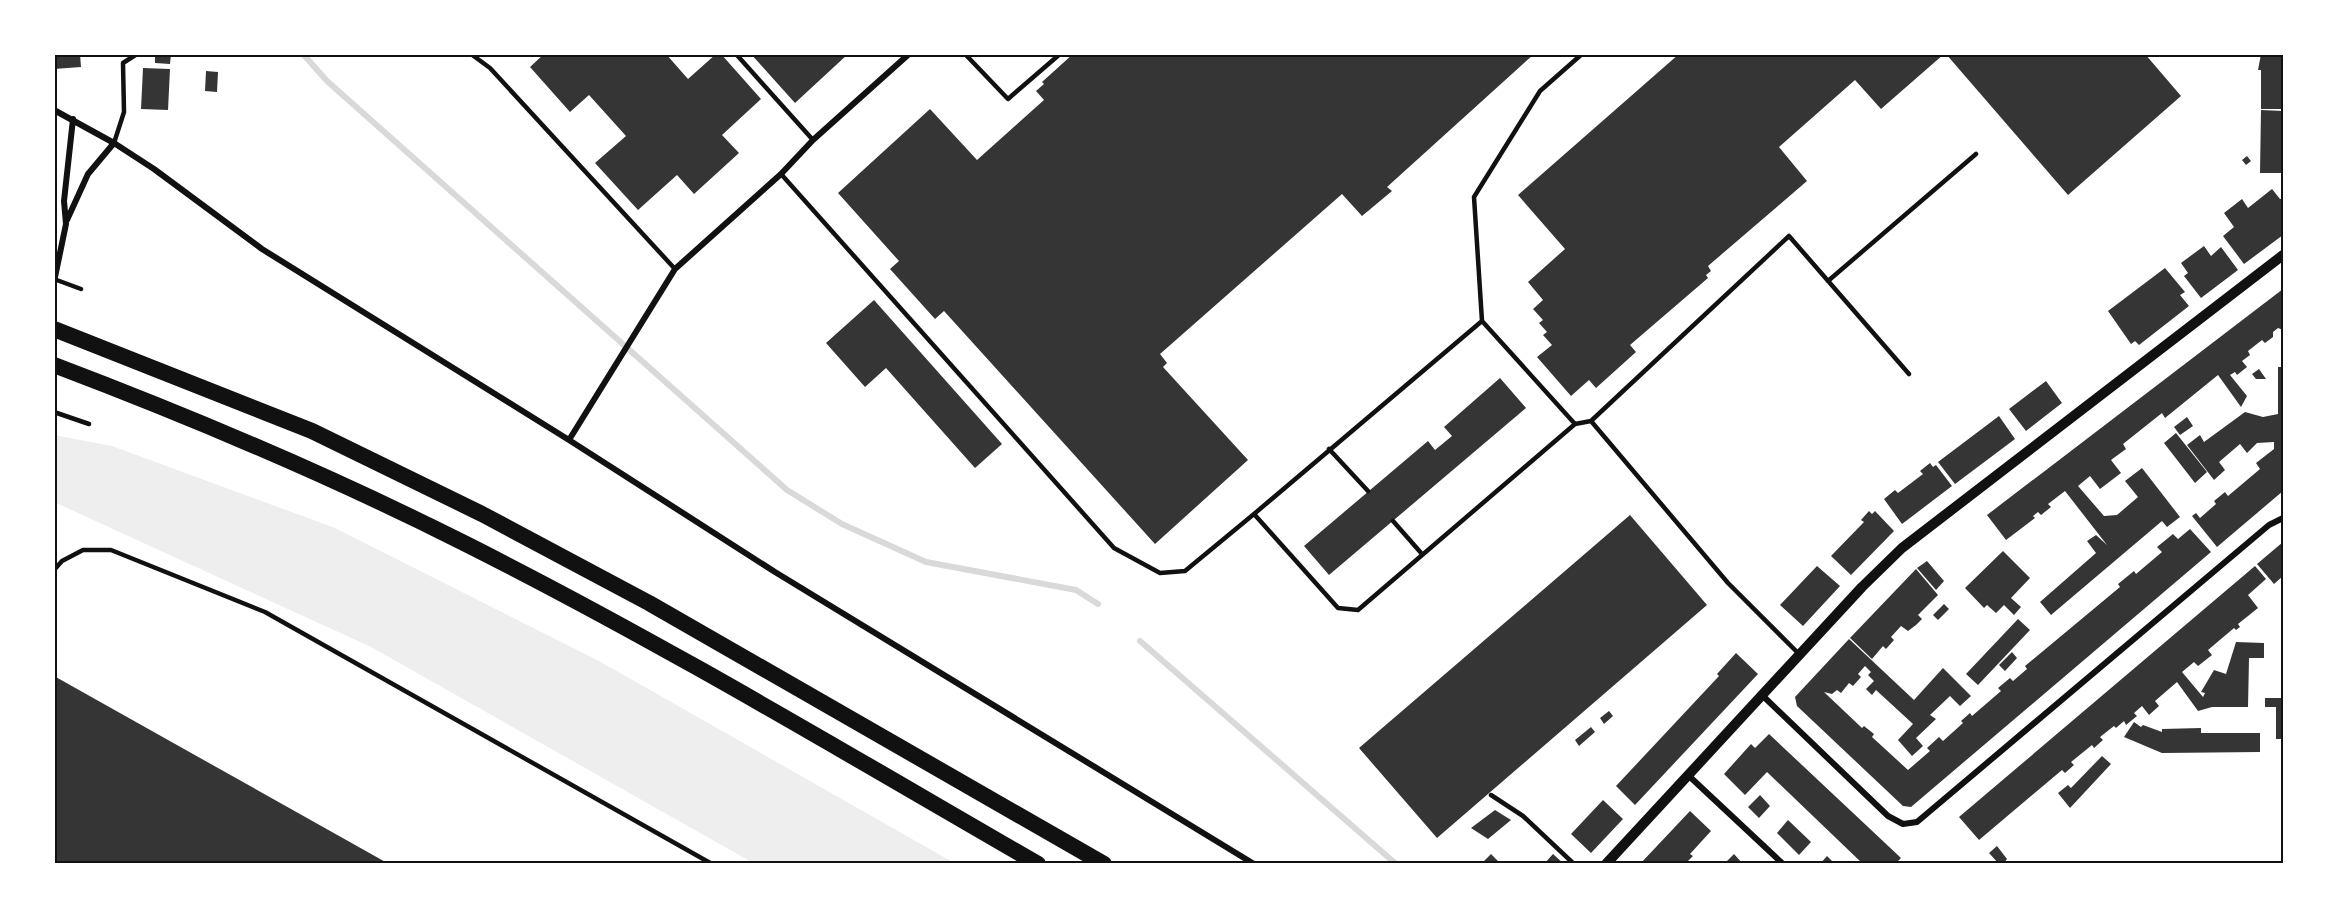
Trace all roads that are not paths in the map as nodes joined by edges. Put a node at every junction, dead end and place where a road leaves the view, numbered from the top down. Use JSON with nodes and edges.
{"nodes":[{"id":1,"x":136,"y":54,"type":"edge"},
{"id":2,"x":471,"y":54,"type":"edge"},
{"id":3,"x":736,"y":54,"type":"edge"},
{"id":4,"x":909,"y":54,"type":"edge"},
{"id":5,"x":965,"y":54,"type":"edge"},
{"id":6,"x":1060,"y":54,"type":"edge"},
{"id":7,"x":1582,"y":54,"type":"edge"},
{"id":8,"x":54,"y":110,"type":"edge"},
{"id":9,"x":73,"y":119,"type":"junction"},
{"id":10,"x":813,"y":140,"type":"junction"},
{"id":11,"x":114,"y":143,"type":"junction"},
{"id":12,"x":1976,"y":154,"type":"dead end"},
{"id":13,"x":781,"y":174,"type":"junction"},
{"id":14,"x":66,"y":224,"type":"junction"},
{"id":15,"x":2283,"y":255,"type":"edge"},
{"id":16,"x":675,"y":269,"type":"junction"},
{"id":17,"x":54,"y":281,"type":"edge"},
{"id":18,"x":1827,"y":281,"type":"junction"},
{"id":19,"x":81,"y":289,"type":"dead end"},
{"id":20,"x":1482,"y":321,"type":"junction"},
{"id":21,"x":54,"y":329,"type":"edge"},
{"id":22,"x":54,"y":365,"type":"edge"},
{"id":23,"x":1909,"y":374,"type":"dead end"},
{"id":24,"x":54,"y":412,"type":"edge"},
{"id":25,"x":1591,"y":421,"type":"junction"},
{"id":26,"x":89,"y":424,"type":"dead end"},
{"id":27,"x":1575,"y":424,"type":"junction"},
{"id":28,"x":569,"y":440,"type":"junction"},
{"id":29,"x":1329,"y":449,"type":"junction"},
{"id":30,"x":1368,"y":491,"type":"dead end"},
{"id":31,"x":1254,"y":514,"type":"junction"},
{"id":32,"x":2283,"y":518,"type":"edge"},
{"id":33,"x":1393,"y":521,"type":"dead end"},
{"id":34,"x":1422,"y":554,"type":"junction"},
{"id":35,"x":54,"y":570,"type":"edge"},
{"id":36,"x":1800,"y":655,"type":"junction"},
{"id":37,"x":1762,"y":696,"type":"junction"},
{"id":38,"x":1689,"y":776,"type":"junction"},
{"id":39,"x":1491,"y":795,"type":"dead end"},
{"id":40,"x":712,"y":864,"type":"edge"},
{"id":41,"x":1038,"y":864,"type":"edge"},
{"id":42,"x":1104,"y":864,"type":"edge"},
{"id":43,"x":1254,"y":864,"type":"edge"},
{"id":44,"x":1574,"y":864,"type":"edge"},
{"id":45,"x":1606,"y":864,"type":"edge"},
{"id":46,"x":1783,"y":864,"type":"edge"}],
"edges":[{"from":1,"to":11,"type":"lane"},
{"from":2,"to":16,"type":"lane"},
{"from":3,"to":10,"type":"lane"},
{"from":4,"to":10,"type":"street"},
{"from":5,"to":6,"type":"lane"},
{"from":7,"to":20,"type":"lane"},
{"from":8,"to":9,"type":"street"},
{"from":9,"to":11,"type":"street"},
{"from":9,"to":14,"type":"street"},
{"from":10,"to":13,"type":"street"},
{"from":11,"to":14,"type":"street"},
{"from":11,"to":28,"type":"street"},
{"from":12,"to":18,"type":"lane"},
{"from":13,"to":16,"type":"street"},
{"from":13,"to":31,"type":"lane"},
{"from":14,"to":17,"type":"street"},
{"from":15,"to":36,"type":"street"},
{"from":16,"to":28,"type":"street"},
{"from":17,"to":19,"type":"lane"},
{"from":18,"to":23,"type":"lane"},
{"from":18,"to":25,"type":"lane"},
{"from":20,"to":27,"type":"lane"},
{"from":20,"to":29,"type":"lane"},
{"from":21,"to":42,"type":"highway"},
{"from":22,"to":41,"type":"highway"},
{"from":24,"to":26,"type":"lane"},
{"from":25,"to":27,"type":"lane"},
{"from":25,"to":36,"type":"lane"},
{"from":27,"to":34,"type":"lane"},
{"from":28,"to":43,"type":"street"},
{"from":29,"to":30,"type":"lane"},
{"from":29,"to":31,"type":"lane"},
{"from":31,"to":34,"type":"lane"},
{"from":32,"to":37,"type":"street"},
{"from":33,"to":34,"type":"lane"},
{"from":35,"to":40,"type":"lane"},
{"from":36,"to":37,"type":"street"},
{"from":37,"to":38,"type":"street"},
{"from":38,"to":45,"type":"street"},
{"from":38,"to":46,"type":"street"},
{"from":39,"to":44,"type":"lane"}]}
